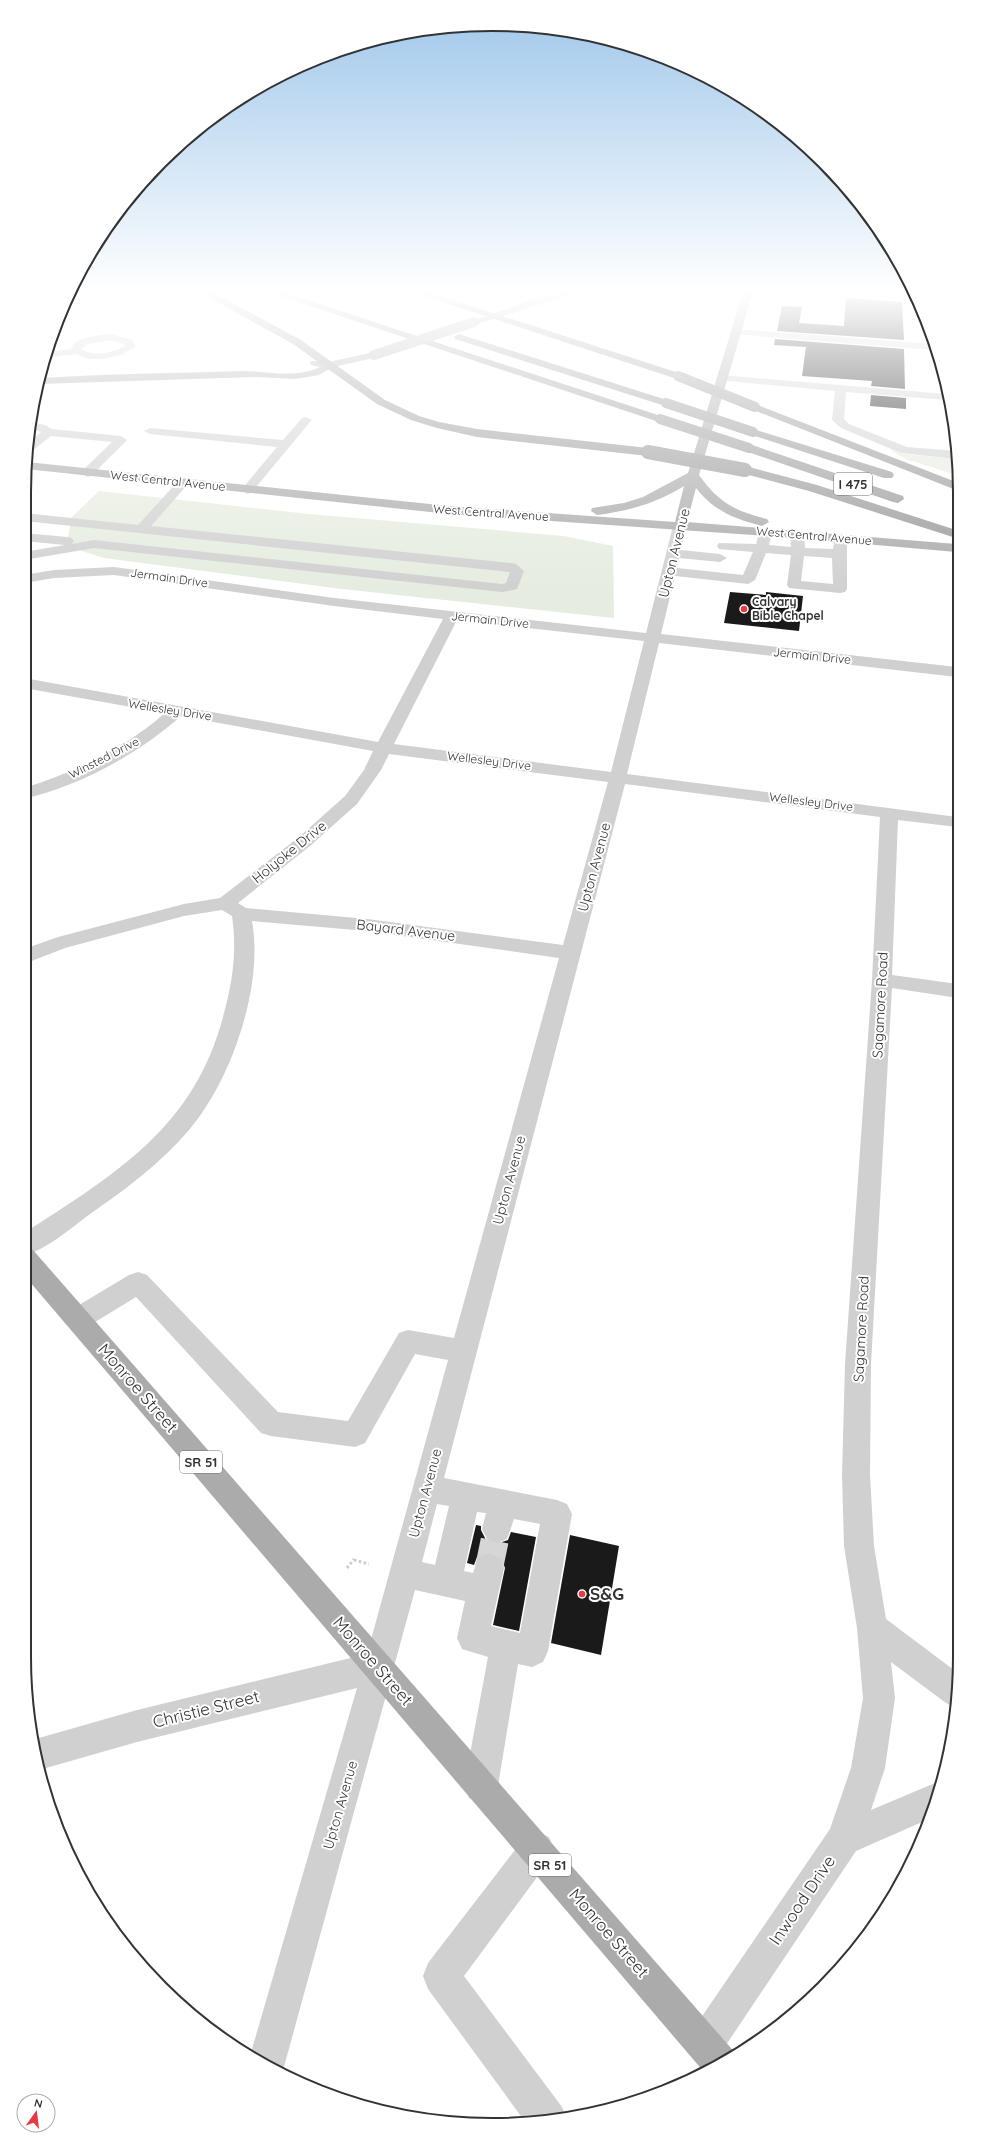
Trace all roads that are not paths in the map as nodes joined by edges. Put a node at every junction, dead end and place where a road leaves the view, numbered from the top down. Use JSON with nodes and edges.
{"nodes":[{"id":1,"x":367,"y":392,"type":"edge"},
{"id":2,"x":579,"y":392,"type":"edge"},
{"id":3,"x":632,"y":392,"type":"edge"},
{"id":4,"x":717,"y":392,"type":"edge"},
{"id":5,"x":718,"y":392,"type":"edge"},
{"id":6,"x":841,"y":392,"type":"edge"},
{"id":7,"x":892,"y":392,"type":"edge"},
{"id":8,"x":943,"y":397,"type":"edge"},
{"id":9,"x":306,"y":420,"type":"dead end"},
{"id":10,"x":36,"y":427,"type":"edge"},
{"id":11,"x":49,"y":432,"type":"junction"},
{"id":12,"x":150,"y":432,"type":"dead end"},
{"id":13,"x":34,"y":444,"type":"edge"},
{"id":14,"x":285,"y":444,"type":"junction"},
{"id":15,"x":951,"y":455,"type":"edge"},
{"id":16,"x":32,"y":467,"type":"edge"},
{"id":17,"x":87,"y":473,"type":"junction"},
{"id":18,"x":693,"y":475,"type":"junction"},
{"id":19,"x":896,"y":478,"type":"dead end"},
{"id":20,"x":184,"y":483,"type":"junction"},
{"id":21,"x":953,"y":485,"type":"edge"},
{"id":22,"x":926,"y":487,"type":"dead end"},
{"id":23,"x":247,"y":490,"type":"junction"},
{"id":24,"x":953,"y":496,"type":"edge"},
{"id":25,"x":912,"y":504,"type":"dead end"},
{"id":26,"x":536,"y":516,"type":"junction"},
{"id":27,"x":31,"y":518,"type":"edge"},
{"id":28,"x":680,"y":526,"type":"junction"},
{"id":29,"x":141,"y":528,"type":"junction"},
{"id":30,"x":728,"y":529,"type":"junction"},
{"id":31,"x":766,"y":532,"type":"junction"},
{"id":32,"x":953,"y":533,"type":"edge"},
{"id":33,"x":797,"y":534,"type":"junction"},
{"id":34,"x":31,"y":538,"type":"edge"},
{"id":35,"x":840,"y":538,"type":"junction"},
{"id":36,"x":94,"y":544,"type":"junction"},
{"id":37,"x":953,"y":548,"type":"edge"},
{"id":38,"x":761,"y":550,"type":"junction"},
{"id":39,"x":722,"y":552,"type":"junction"},
{"id":40,"x":798,"y":552,"type":"junction"},
{"id":41,"x":674,"y":553,"type":"junction"},
{"id":42,"x":839,"y":554,"type":"junction"},
{"id":43,"x":31,"y":555,"type":"edge"},
{"id":44,"x":669,"y":571,"type":"junction"},
{"id":45,"x":715,"y":576,"type":"junction"},
{"id":46,"x":31,"y":578,"type":"edge"},
{"id":47,"x":452,"y":616,"type":"junction"},
{"id":48,"x":653,"y":638,"type":"junction"},
{"id":49,"x":953,"y":672,"type":"edge"},
{"id":50,"x":31,"y":684,"type":"edge"},
{"id":51,"x":177,"y":711,"type":"junction"},
{"id":52,"x":384,"y":748,"type":"junction"},
{"id":53,"x":618,"y":777,"type":"junction"},
{"id":54,"x":31,"y":791,"type":"edge"},
{"id":55,"x":889,"y":813,"type":"junction"},
{"id":56,"x":953,"y":821,"type":"edge"},
{"id":57,"x":233,"y":909,"type":"junction"},
{"id":58,"x":570,"y":953,"type":"junction"},
{"id":59,"x":31,"y":954,"type":"edge"},
{"id":60,"x":882,"y":980,"type":"junction"},
{"id":61,"x":953,"y":990,"type":"edge"},
{"id":62,"x":31,"y":1241,"type":"edge"},
{"id":63,"x":31,"y":1265,"type":"edge"},
{"id":64,"x":78,"y":1318,"type":"junction"},
{"id":65,"x":464,"y":1350,"type":"junction"},
{"id":66,"x":427,"y":1488,"type":"junction"},
{"id":67,"x":466,"y":1496,"type":"junction"},
{"id":68,"x":404,"y":1573,"type":"junction"},
{"id":69,"x":446,"y":1583,"type":"junction"},
{"id":70,"x":872,"y":1628,"type":"junction"},
{"id":71,"x":506,"y":1646,"type":"junction"},
{"id":72,"x":379,"y":1667,"type":"junction"},
{"id":73,"x":952,"y":1689,"type":"edge"},
{"id":74,"x":41,"y":1753,"type":"edge"},
{"id":75,"x":481,"y":1786,"type":"junction"},
{"id":76,"x":930,"y":1803,"type":"edge"},
{"id":77,"x":844,"y":1839,"type":"junction"},
{"id":78,"x":537,"y":1850,"type":"junction"},
{"id":79,"x":713,"y":2054,"type":"edge"},
{"id":80,"x":268,"y":2060,"type":"edge"},
{"id":81,"x":543,"y":2115,"type":"edge"}],
"edges":[{"from":1,"to":32,"type":"highway","bridge":true},
{"from":2,"to":25,"type":"highway","number":"I 475","bridge":true},
{"from":3,"to":19,"type":"highway","number":"I 475","bridge":true},
{"from":4,"to":18,"type":"main road","name":"Upton Avenue"},
{"from":5,"to":21,"type":"highway","bridge":true},
{"from":6,"to":15,"type":"street"},
{"from":7,"to":8,"type":"street"},
{"from":9,"to":14,"type":"street"},
{"from":10,"to":11,"type":"street"},
{"from":11,"to":13,"type":"street"},
{"from":11,"to":17,"type":"street"},
{"from":12,"to":14,"type":"street"},
{"from":14,"to":23,"type":"street"},
{"from":16,"to":17,"type":"main road","name":"West Central Avenue"},
{"from":17,"to":20,"type":"main road","name":"West Central Avenue"},
{"from":18,"to":26,"type":"main road"},
{"from":18,"to":28,"type":"main road","name":"Upton Avenue"},
{"from":18,"to":33,"type":"main road"},
{"from":20,"to":23,"type":"main road","name":"West Central Avenue"},
{"from":20,"to":29,"type":"street"},
{"from":22,"to":24,"type":"highway"},
{"from":23,"to":26,"type":"main road","name":"West Central Avenue"},
{"from":26,"to":28,"type":"main road","name":"West Central Avenue"},
{"from":27,"to":29,"type":"street"},
{"from":28,"to":30,"type":"main road","name":"West Central Avenue"},
{"from":28,"to":41,"type":"street","name":"Upton Avenue"},
{"from":29,"to":36,"type":"street"},
{"from":30,"to":31,"type":"main road","name":"West Central Avenue"},
{"from":30,"to":39,"type":"street"},
{"from":31,"to":33,"type":"main road","name":"West Central Avenue"},
{"from":31,"to":38,"type":"street"},
{"from":33,"to":35,"type":"main road","name":"West Central Avenue"},
{"from":33,"to":40,"type":"street"},
{"from":34,"to":36,"type":"street"},
{"from":35,"to":37,"type":"main road","name":"West Central Avenue"},
{"from":35,"to":42,"type":"street"},
{"from":36,"to":43,"type":"street"},
{"from":38,"to":39,"type":"street"},
{"from":38,"to":40,"type":"street"},
{"from":38,"to":45,"type":"street"},
{"from":39,"to":41,"type":"street"},
{"from":39,"to":45,"type":"street"},
{"from":40,"to":42,"type":"street"},
{"from":40,"to":42,"type":"street"},
{"from":41,"to":44,"type":"street","name":"Upton Avenue"},
{"from":44,"to":45,"type":"street"},
{"from":44,"to":48,"type":"street","name":"Upton Avenue"},
{"from":46,"to":47,"type":"street","name":"Jermain Drive"},
{"from":47,"to":48,"type":"street","name":"Jermain Drive"},
{"from":47,"to":52,"type":"street","name":"Holyoke Drive"},
{"from":48,"to":49,"type":"street","name":"Jermain Drive"},
{"from":48,"to":53,"type":"street","name":"Upton Avenue"},
{"from":50,"to":51,"type":"street","name":"Wellesley Drive"},
{"from":51,"to":52,"type":"street","name":"Wellesley Drive"},
{"from":51,"to":54,"type":"street","name":"Winsted Drive"},
{"from":52,"to":53,"type":"street","name":"Wellesley Drive"},
{"from":52,"to":57,"type":"street","name":"Holyoke Drive"},
{"from":53,"to":55,"type":"street","name":"Wellesley Drive"},
{"from":53,"to":58,"type":"street","name":"Upton Avenue"},
{"from":55,"to":56,"type":"street","name":"Wellesley Drive"},
{"from":55,"to":60,"type":"street","name":"Sagamore Road"},
{"from":57,"to":58,"type":"street","name":"Bayard Avenue"},
{"from":57,"to":59,"type":"street","name":"Holyoke Drive"},
{"from":57,"to":62,"type":"street"},
{"from":58,"to":65,"type":"street","name":"Upton Avenue"},
{"from":60,"to":61,"type":"street"},
{"from":60,"to":70,"type":"street","name":"Sagamore Road"},
{"from":63,"to":64,"type":"main road","name":"Monroe Street","number":"SR 51"},
{"from":64,"to":65,"type":"street"},
{"from":64,"to":72,"type":"main road","name":"Monroe Street","number":"SR 51"},
{"from":65,"to":66,"type":"street","name":"Upton Avenue"},
{"from":66,"to":67,"type":"street"},
{"from":66,"to":68,"type":"street","name":"Upton Avenue"},
{"from":67,"to":69,"type":"street"},
{"from":67,"to":71,"type":"street"},
{"from":68,"to":69,"type":"street"},
{"from":68,"to":72,"type":"street","name":"Upton Avenue"},
{"from":69,"to":71,"type":"street"},
{"from":70,"to":73,"type":"street"},
{"from":70,"to":77,"type":"street","name":"Sagamore Road"},
{"from":71,"to":75,"type":"street"},
{"from":72,"to":74,"type":"street","name":"Christie Street"},
{"from":72,"to":75,"type":"main road","name":"Monroe Street","number":"SR 51"},
{"from":72,"to":80,"type":"street","name":"Upton Avenue"},
{"from":75,"to":78,"type":"main road","name":"Monroe Street","number":"SR 51"},
{"from":76,"to":77,"type":"street"},
{"from":77,"to":79,"type":"street","name":"Inwood Drive"},
{"from":78,"to":79,"type":"main road","name":"Monroe Street","number":"SR 51"},
{"from":78,"to":81,"type":"street"}]}
